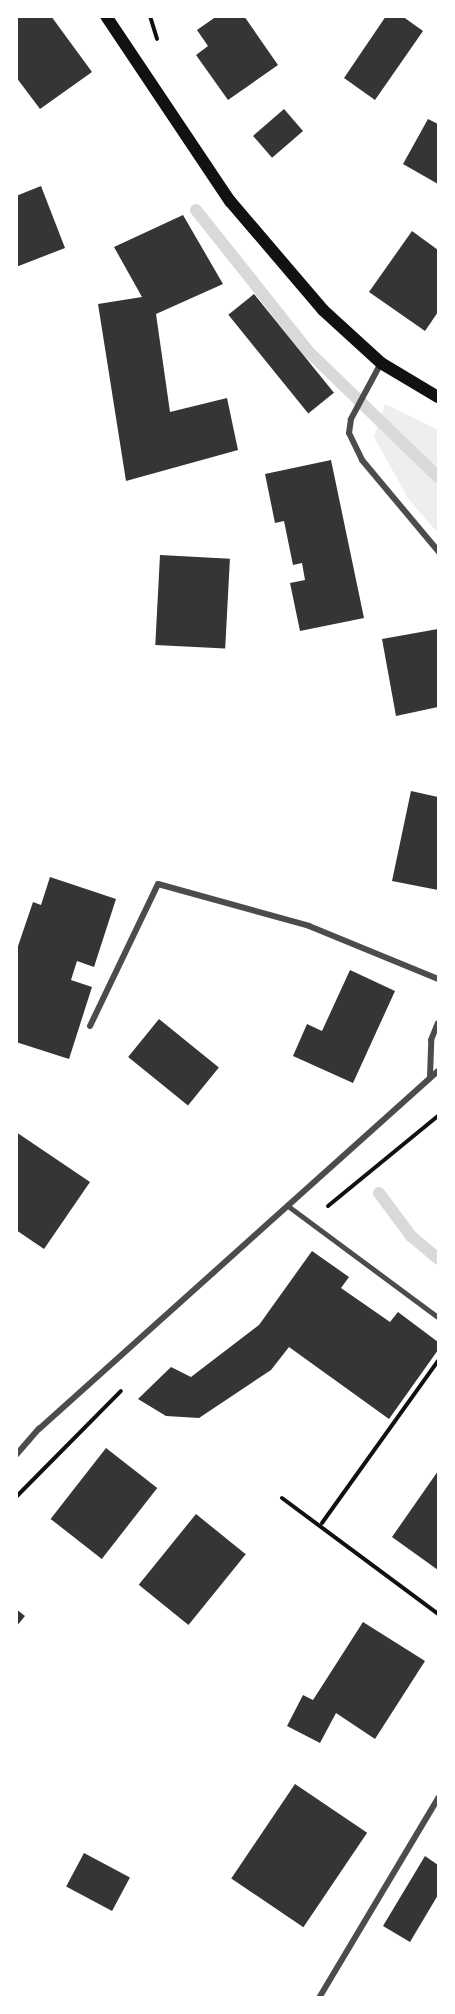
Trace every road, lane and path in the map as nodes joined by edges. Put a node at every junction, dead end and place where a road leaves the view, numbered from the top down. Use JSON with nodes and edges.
{"nodes":[{"id":1,"x":106,"y":16,"type":"edge"},
{"id":2,"x":150,"y":16,"type":"edge"},
{"id":3,"x":157,"y":39,"type":"dead end"},
{"id":4,"x":381,"y":363,"type":"junction"},
{"id":5,"x":438,"y":397,"type":"edge"},
{"id":6,"x":438,"y":551,"type":"edge"},
{"id":7,"x":438,"y":979,"type":"edge"},
{"id":8,"x":438,"y":1023,"type":"edge"},
{"id":9,"x":90,"y":1026,"type":"dead end"},
{"id":10,"x":438,"y":1071,"type":"edge"},
{"id":11,"x":430,"y":1077,"type":"junction"},
{"id":12,"x":438,"y":1116,"type":"edge"},
{"id":13,"x":286,"y":1205,"type":"junction"},
{"id":14,"x":309,"y":1222,"type":"junction"},
{"id":15,"x":438,"y":1317,"type":"edge"},
{"id":16,"x":438,"y":1361,"type":"edge"},
{"id":17,"x":129,"y":1382,"type":"dead end"},
{"id":18,"x":16,"y":1455,"type":"edge"},
{"id":19,"x":16,"y":1497,"type":"edge"},
{"id":20,"x":282,"y":1498,"type":"dead end"},
{"id":21,"x":322,"y":1523,"type":"junction"},
{"id":22,"x":438,"y":1614,"type":"edge"},
{"id":23,"x":438,"y":1798,"type":"edge"},
{"id":24,"x":319,"y":1998,"type":"edge"}],
"edges":[{"from":1,"to":4,"type":"main road"},
{"from":2,"to":3,"type":"path"},
{"from":4,"to":5,"type":"main road"},
{"from":4,"to":6,"type":"street"},
{"from":7,"to":9,"type":"street"},
{"from":8,"to":11,"type":"street"},
{"from":10,"to":11,"type":"street"},
{"from":11,"to":13,"type":"street"},
{"from":12,"to":14,"type":"path"},
{"from":13,"to":14,"type":"lane"},
{"from":13,"to":18,"type":"street"},
{"from":14,"to":15,"type":"lane"},
{"from":16,"to":21,"type":"path"},
{"from":17,"to":19,"type":"path"},
{"from":20,"to":21,"type":"path"},
{"from":21,"to":22,"type":"path"},
{"from":23,"to":24,"type":"street"}]}
